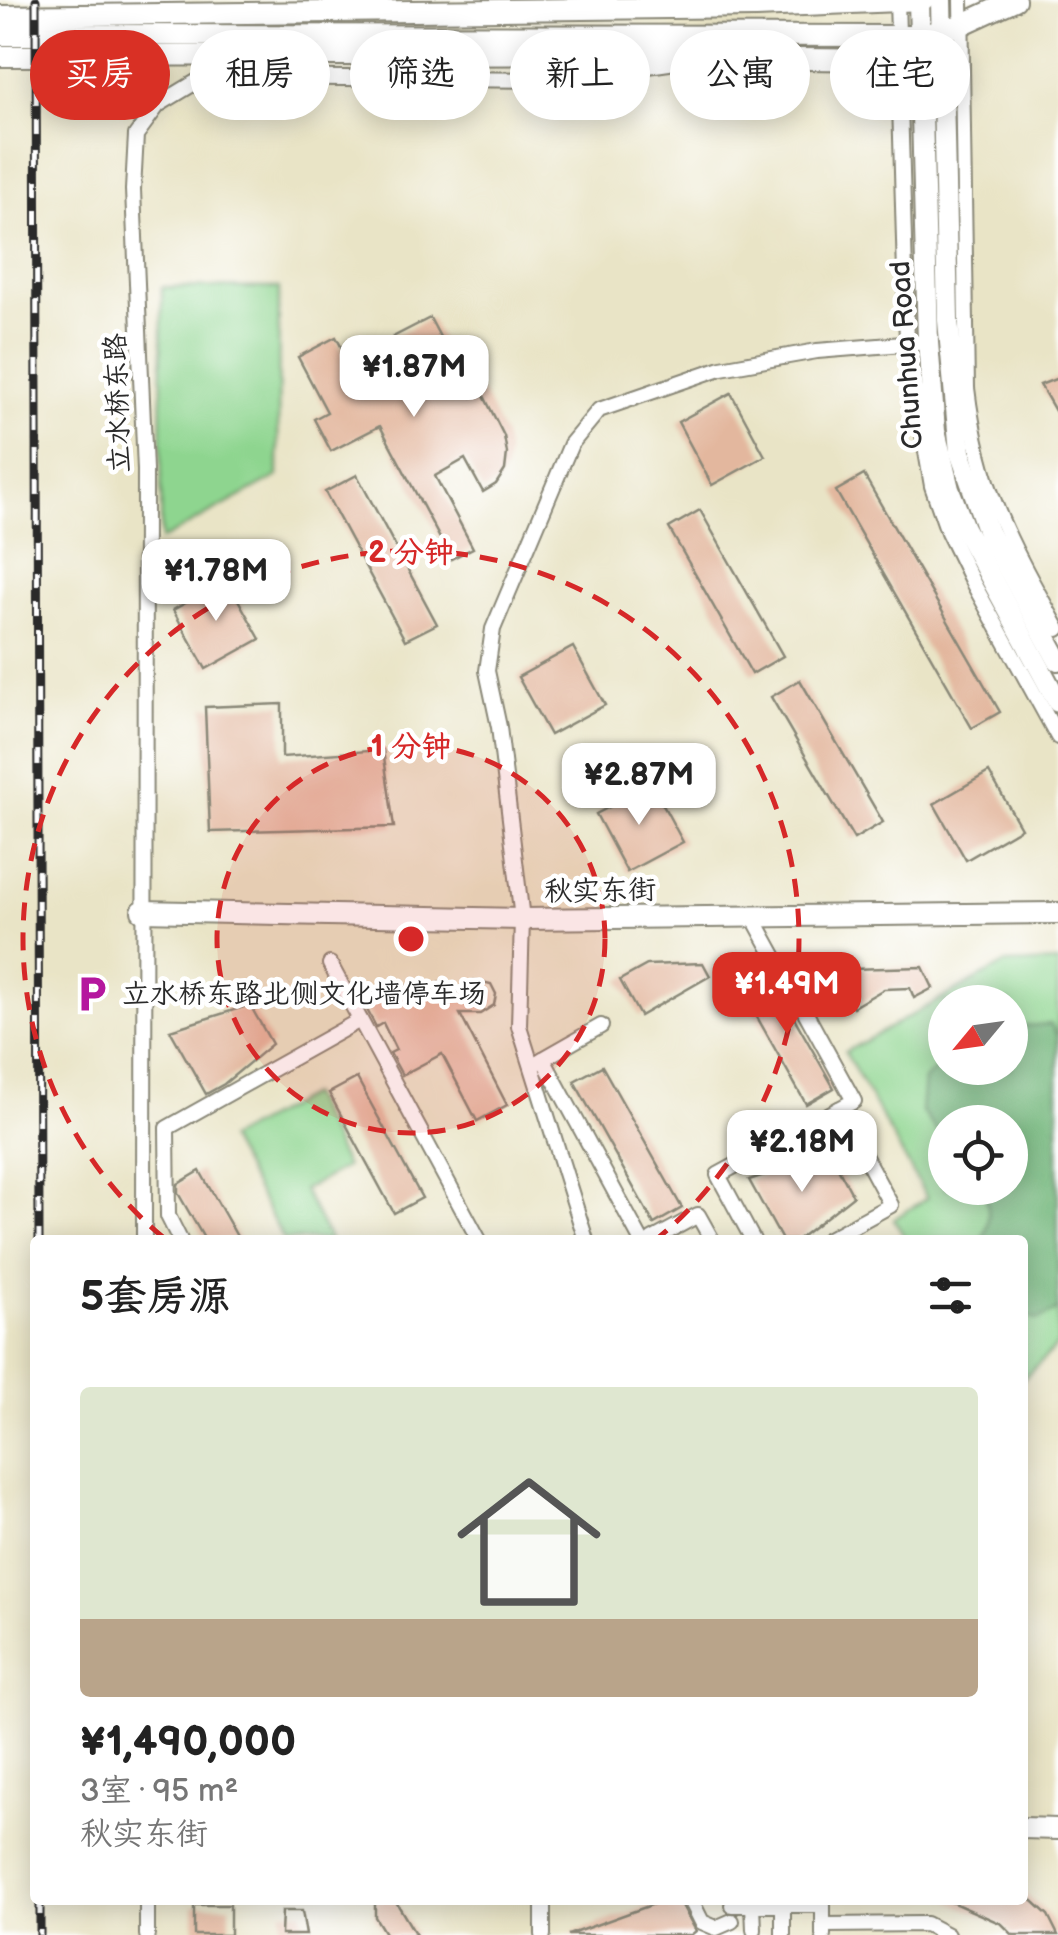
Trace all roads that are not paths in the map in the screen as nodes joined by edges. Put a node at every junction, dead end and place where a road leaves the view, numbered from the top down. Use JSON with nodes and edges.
{"nodes":[{"id":1,"x":732,"y":0,"type":"edge"},
{"id":2,"x":913,"y":0,"type":"edge"},
{"id":3,"x":941,"y":0,"type":"edge"},
{"id":4,"x":961,"y":0,"type":"edge"},
{"id":5,"x":1016,"y":0,"type":"edge"},
{"id":6,"x":756,"y":7,"type":"junction"},
{"id":7,"x":0,"y":16,"type":"edge"},
{"id":8,"x":952,"y":28,"type":"junction"},
{"id":9,"x":900,"y":30,"type":"edge"},
{"id":10,"x":919,"y":30,"type":"edge"},
{"id":11,"x":944,"y":30,"type":"edge"},
{"id":12,"x":0,"y":34,"type":"edge"},
{"id":13,"x":670,"y":34,"type":"edge"},
{"id":14,"x":670,"y":54,"type":"edge"},
{"id":15,"x":0,"y":56,"type":"edge"},
{"id":16,"x":670,"y":62,"type":"edge"},
{"id":17,"x":900,"y":120,"type":"edge"},
{"id":18,"x":922,"y":120,"type":"edge"},
{"id":19,"x":928,"y":342,"type":"junction"},
{"id":20,"x":906,"y":343,"type":"junction"},
{"id":21,"x":1058,"y":629,"type":"edge"},
{"id":22,"x":1058,"y":660,"type":"edge"},
{"id":23,"x":1058,"y":702,"type":"edge"},
{"id":24,"x":1058,"y":737,"type":"edge"},
{"id":25,"x":142,"y":911,"type":"junction"},
{"id":26,"x":1058,"y":913,"type":"edge"},
{"id":27,"x":753,"y":916,"type":"junction"},
{"id":28,"x":522,"y":919,"type":"junction"},
{"id":29,"x":330,"y":964,"type":"dead end"},
{"id":30,"x":360,"y":1020,"type":"junction"},
{"id":31,"x":601,"y":1026,"type":"dead end"},
{"id":32,"x":537,"y":1063,"type":"junction"},
{"id":33,"x":839,"y":1110,"type":"junction"},
{"id":34,"x":144,"y":1235,"type":"edge"},
{"id":35,"x":178,"y":1235,"type":"edge"},
{"id":36,"x":475,"y":1235,"type":"edge"},
{"id":37,"x":585,"y":1235,"type":"edge"},
{"id":38,"x":638,"y":1235,"type":"edge"},
{"id":39,"x":661,"y":1235,"type":"edge"},
{"id":40,"x":709,"y":1235,"type":"edge"},
{"id":41,"x":750,"y":1235,"type":"edge"},
{"id":42,"x":836,"y":1235,"type":"edge"},
{"id":43,"x":1028,"y":1828,"type":"edge"},
{"id":44,"x":1058,"y":1828,"type":"edge"},
{"id":45,"x":147,"y":1905,"type":"edge"},
{"id":46,"x":543,"y":1905,"type":"edge"},
{"id":47,"x":694,"y":1905,"type":"edge"},
{"id":48,"x":753,"y":1905,"type":"junction"},
{"id":49,"x":783,"y":1905,"type":"junction"},
{"id":50,"x":732,"y":1915,"type":"edge"},
{"id":51,"x":754,"y":1930,"type":"dead end"},
{"id":52,"x":823,"y":1930,"type":"edge"},
{"id":53,"x":147,"y":1935,"type":"edge"},
{"id":54,"x":543,"y":1935,"type":"edge"},
{"id":55,"x":783,"y":1935,"type":"edge"},
{"id":56,"x":947,"y":1935,"type":"edge"}],
"edges":[{"from":1,"to":6,"type":"street"},
{"from":2,"to":6,"type":"street"},
{"from":2,"to":9,"type":"street"},
{"from":2,"to":10,"type":"street","name":"Chunhua Road"},
{"from":3,"to":8,"type":"street","name":"Chunhua Road"},
{"from":4,"to":8,"type":"street"},
{"from":5,"to":8,"type":"street"},
{"from":6,"to":7,"type":"street"},
{"from":8,"to":11,"type":"street"},
{"from":8,"to":21,"type":"street"},
{"from":8,"to":22,"type":"street","name":"Chunhua Road"},
{"from":12,"to":13,"type":"street"},
{"from":14,"to":15,"type":"street"},
{"from":16,"to":25,"type":"street","name":"立水桥东路"},
{"from":17,"to":20,"type":"street"},
{"from":18,"to":19,"type":"street","name":"Chunhua Road"},
{"from":19,"to":20,"type":"street"},
{"from":19,"to":23,"type":"street","name":"Chunhua Road"},
{"from":20,"to":24,"type":"street"},
{"from":20,"to":28,"type":"street"},
{"from":25,"to":28,"type":"street","name":"秋实东街"},
{"from":25,"to":34,"type":"street","name":"立水桥东路"},
{"from":26,"to":27,"type":"street","name":"秋实东街"},
{"from":27,"to":28,"type":"street","name":"秋实东街"},
{"from":27,"to":33,"type":"street"},
{"from":28,"to":32,"type":"street"},
{"from":29,"to":30,"type":"street"},
{"from":30,"to":35,"type":"street"},
{"from":30,"to":36,"type":"street"},
{"from":31,"to":32,"type":"street"},
{"from":32,"to":37,"type":"street"},
{"from":32,"to":38,"type":"street"},
{"from":33,"to":41,"type":"street"},
{"from":33,"to":42,"type":"street"},
{"from":39,"to":40,"type":"street"},
{"from":43,"to":44,"type":"street"},
{"from":45,"to":53,"type":"street"},
{"from":46,"to":54,"type":"street"},
{"from":47,"to":50,"type":"street"},
{"from":48,"to":49,"type":"street"},
{"from":48,"to":50,"type":"street"},
{"from":48,"to":51,"type":"street"},
{"from":49,"to":52,"type":"street"},
{"from":49,"to":55,"type":"street"},
{"from":52,"to":56,"type":"street"}]}
